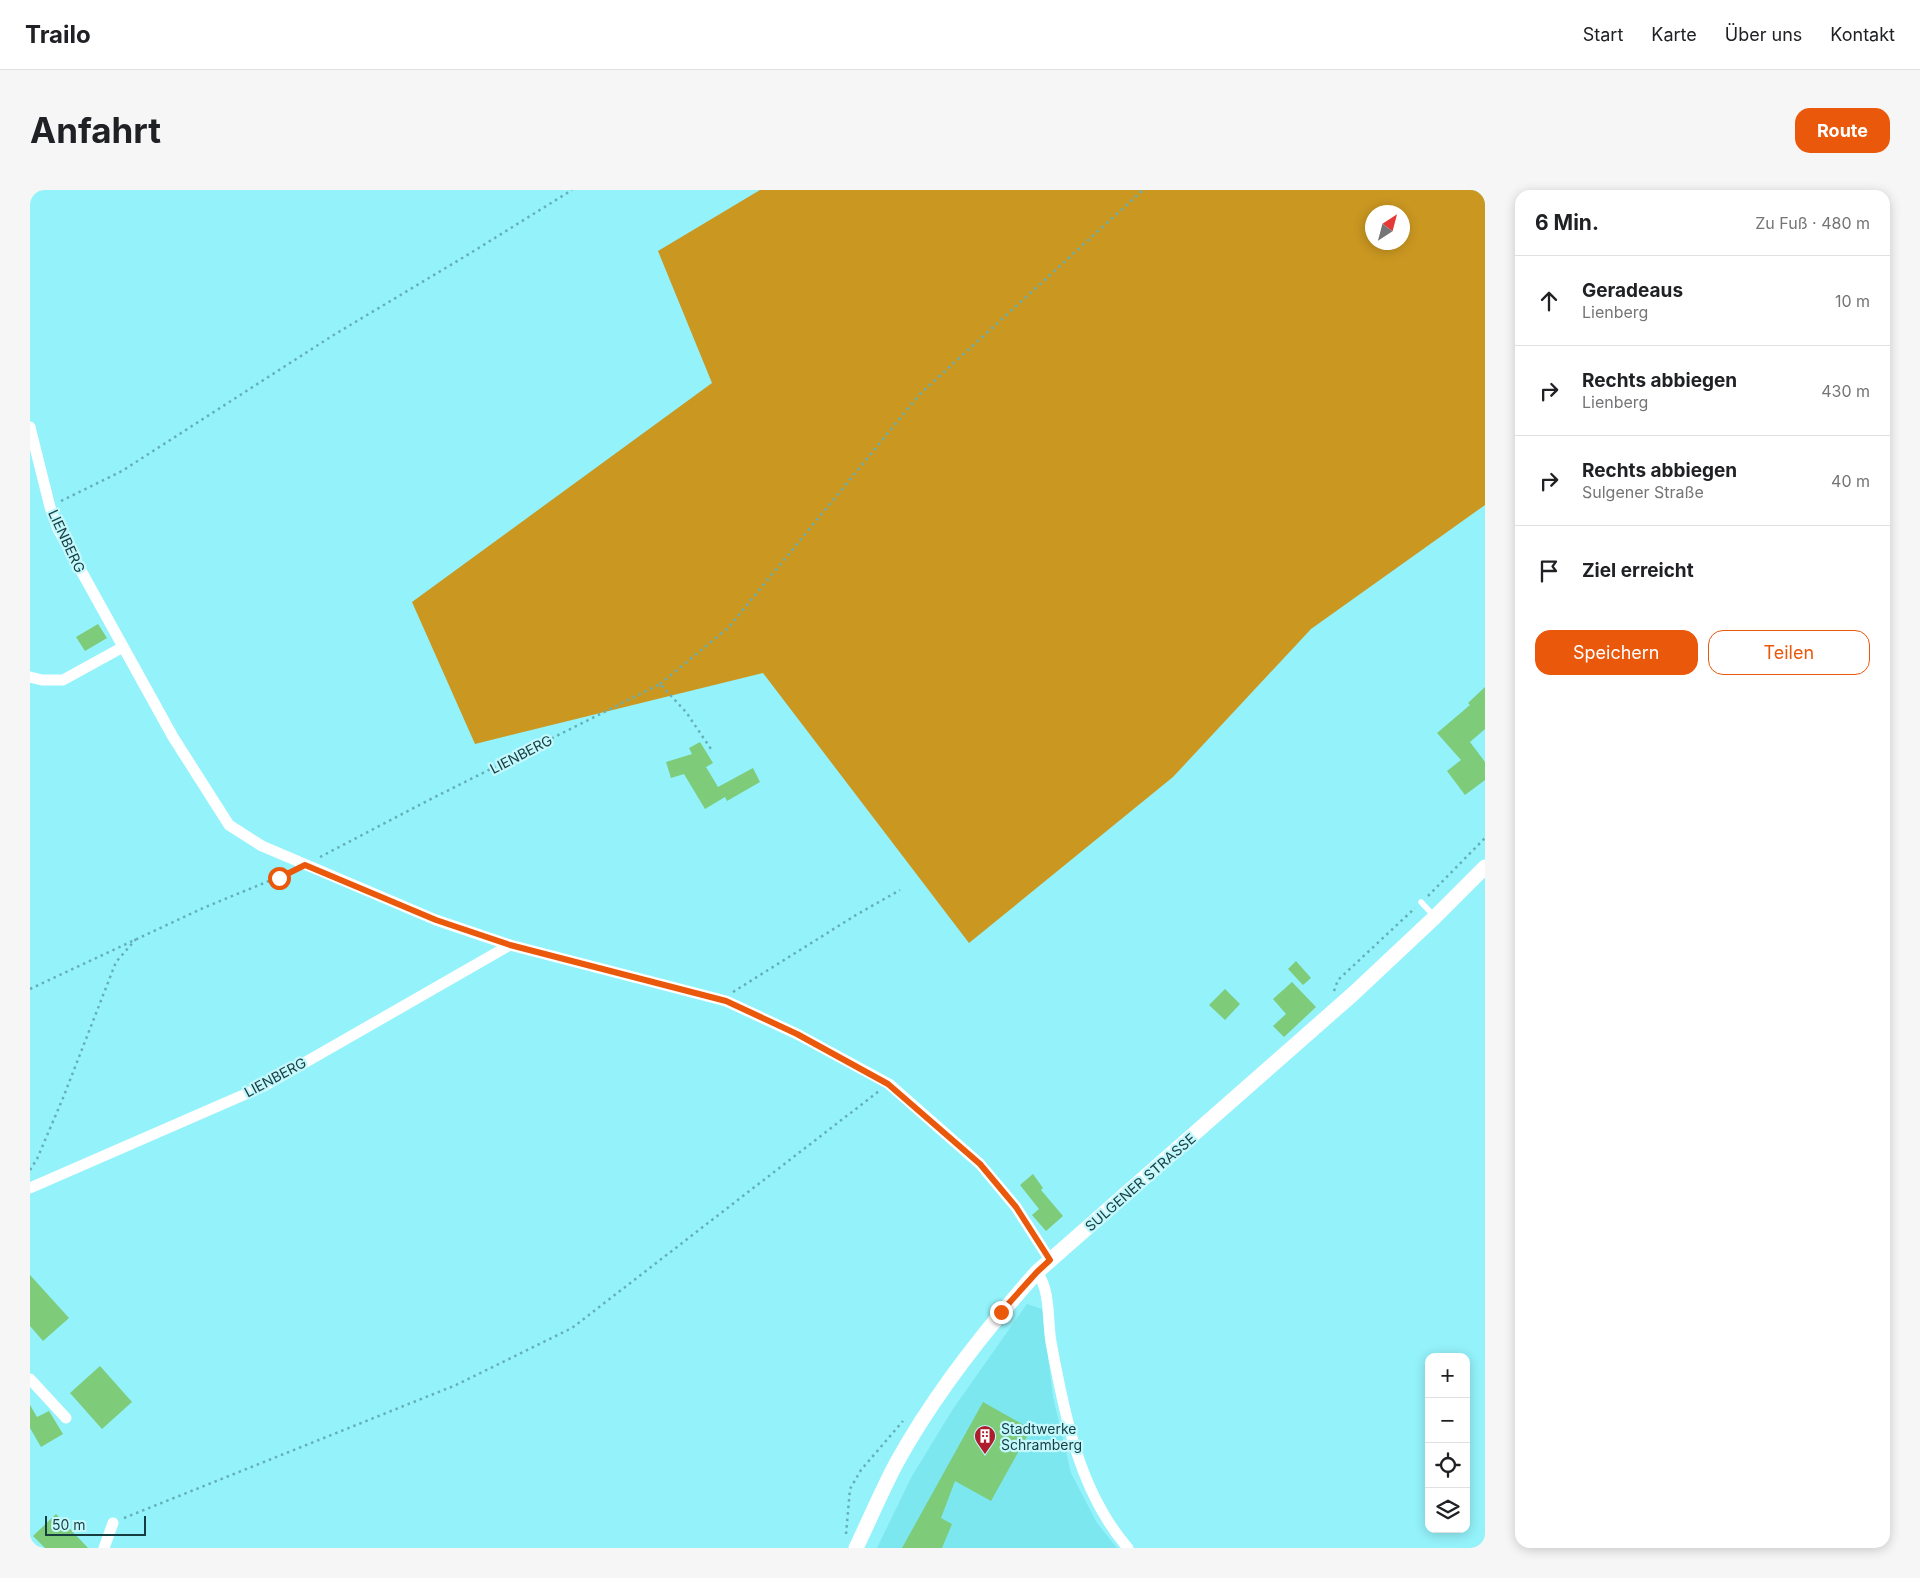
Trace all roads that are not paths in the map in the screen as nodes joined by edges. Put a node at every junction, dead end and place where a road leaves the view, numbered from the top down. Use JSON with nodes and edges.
{"nodes":[{"id":1,"x":30,"y":427,"type":"edge"},
{"id":2,"x":123,"y":647,"type":"junction"},
{"id":3,"x":30,"y":677,"type":"edge"},
{"id":4,"x":1485,"y":867,"type":"edge"},
{"id":5,"x":1421,"y":902,"type":"dead end"},
{"id":6,"x":1435,"y":917,"type":"junction"},
{"id":7,"x":510,"y":945,"type":"junction"},
{"id":8,"x":30,"y":1188,"type":"edge"},
{"id":9,"x":1050,"y":1260,"type":"junction"},
{"id":10,"x":1037,"y":1272,"type":"junction"},
{"id":11,"x":30,"y":1379,"type":"edge"},
{"id":12,"x":66,"y":1418,"type":"dead end"},
{"id":13,"x":113,"y":1523,"type":"road end"},
{"id":14,"x":104,"y":1548,"type":"edge"},
{"id":15,"x":856,"y":1548,"type":"edge"},
{"id":16,"x":1128,"y":1548,"type":"edge"}],
"edges":[{"from":1,"to":2,"type":"street","name":"LIENBERG"},
{"from":2,"to":3,"type":"street"},
{"from":2,"to":7,"type":"street","name":"LIENBERG"},
{"from":4,"to":6,"type":"street","name":"SULGENER STRASSE"},
{"from":5,"to":6,"type":"lane"},
{"from":6,"to":9,"type":"street","name":"SULGENER STRASSE"},
{"from":7,"to":8,"type":"street","name":"LIENBERG"},
{"from":7,"to":9,"type":"street","name":"LIENBERG"},
{"from":9,"to":10,"type":"street","name":"SULGENER STRASSE"},
{"from":10,"to":15,"type":"street","name":"SULGENER STRASSE"},
{"from":10,"to":16,"type":"street"},
{"from":11,"to":12,"type":"street"},
{"from":13,"to":14,"type":"street"}]}
